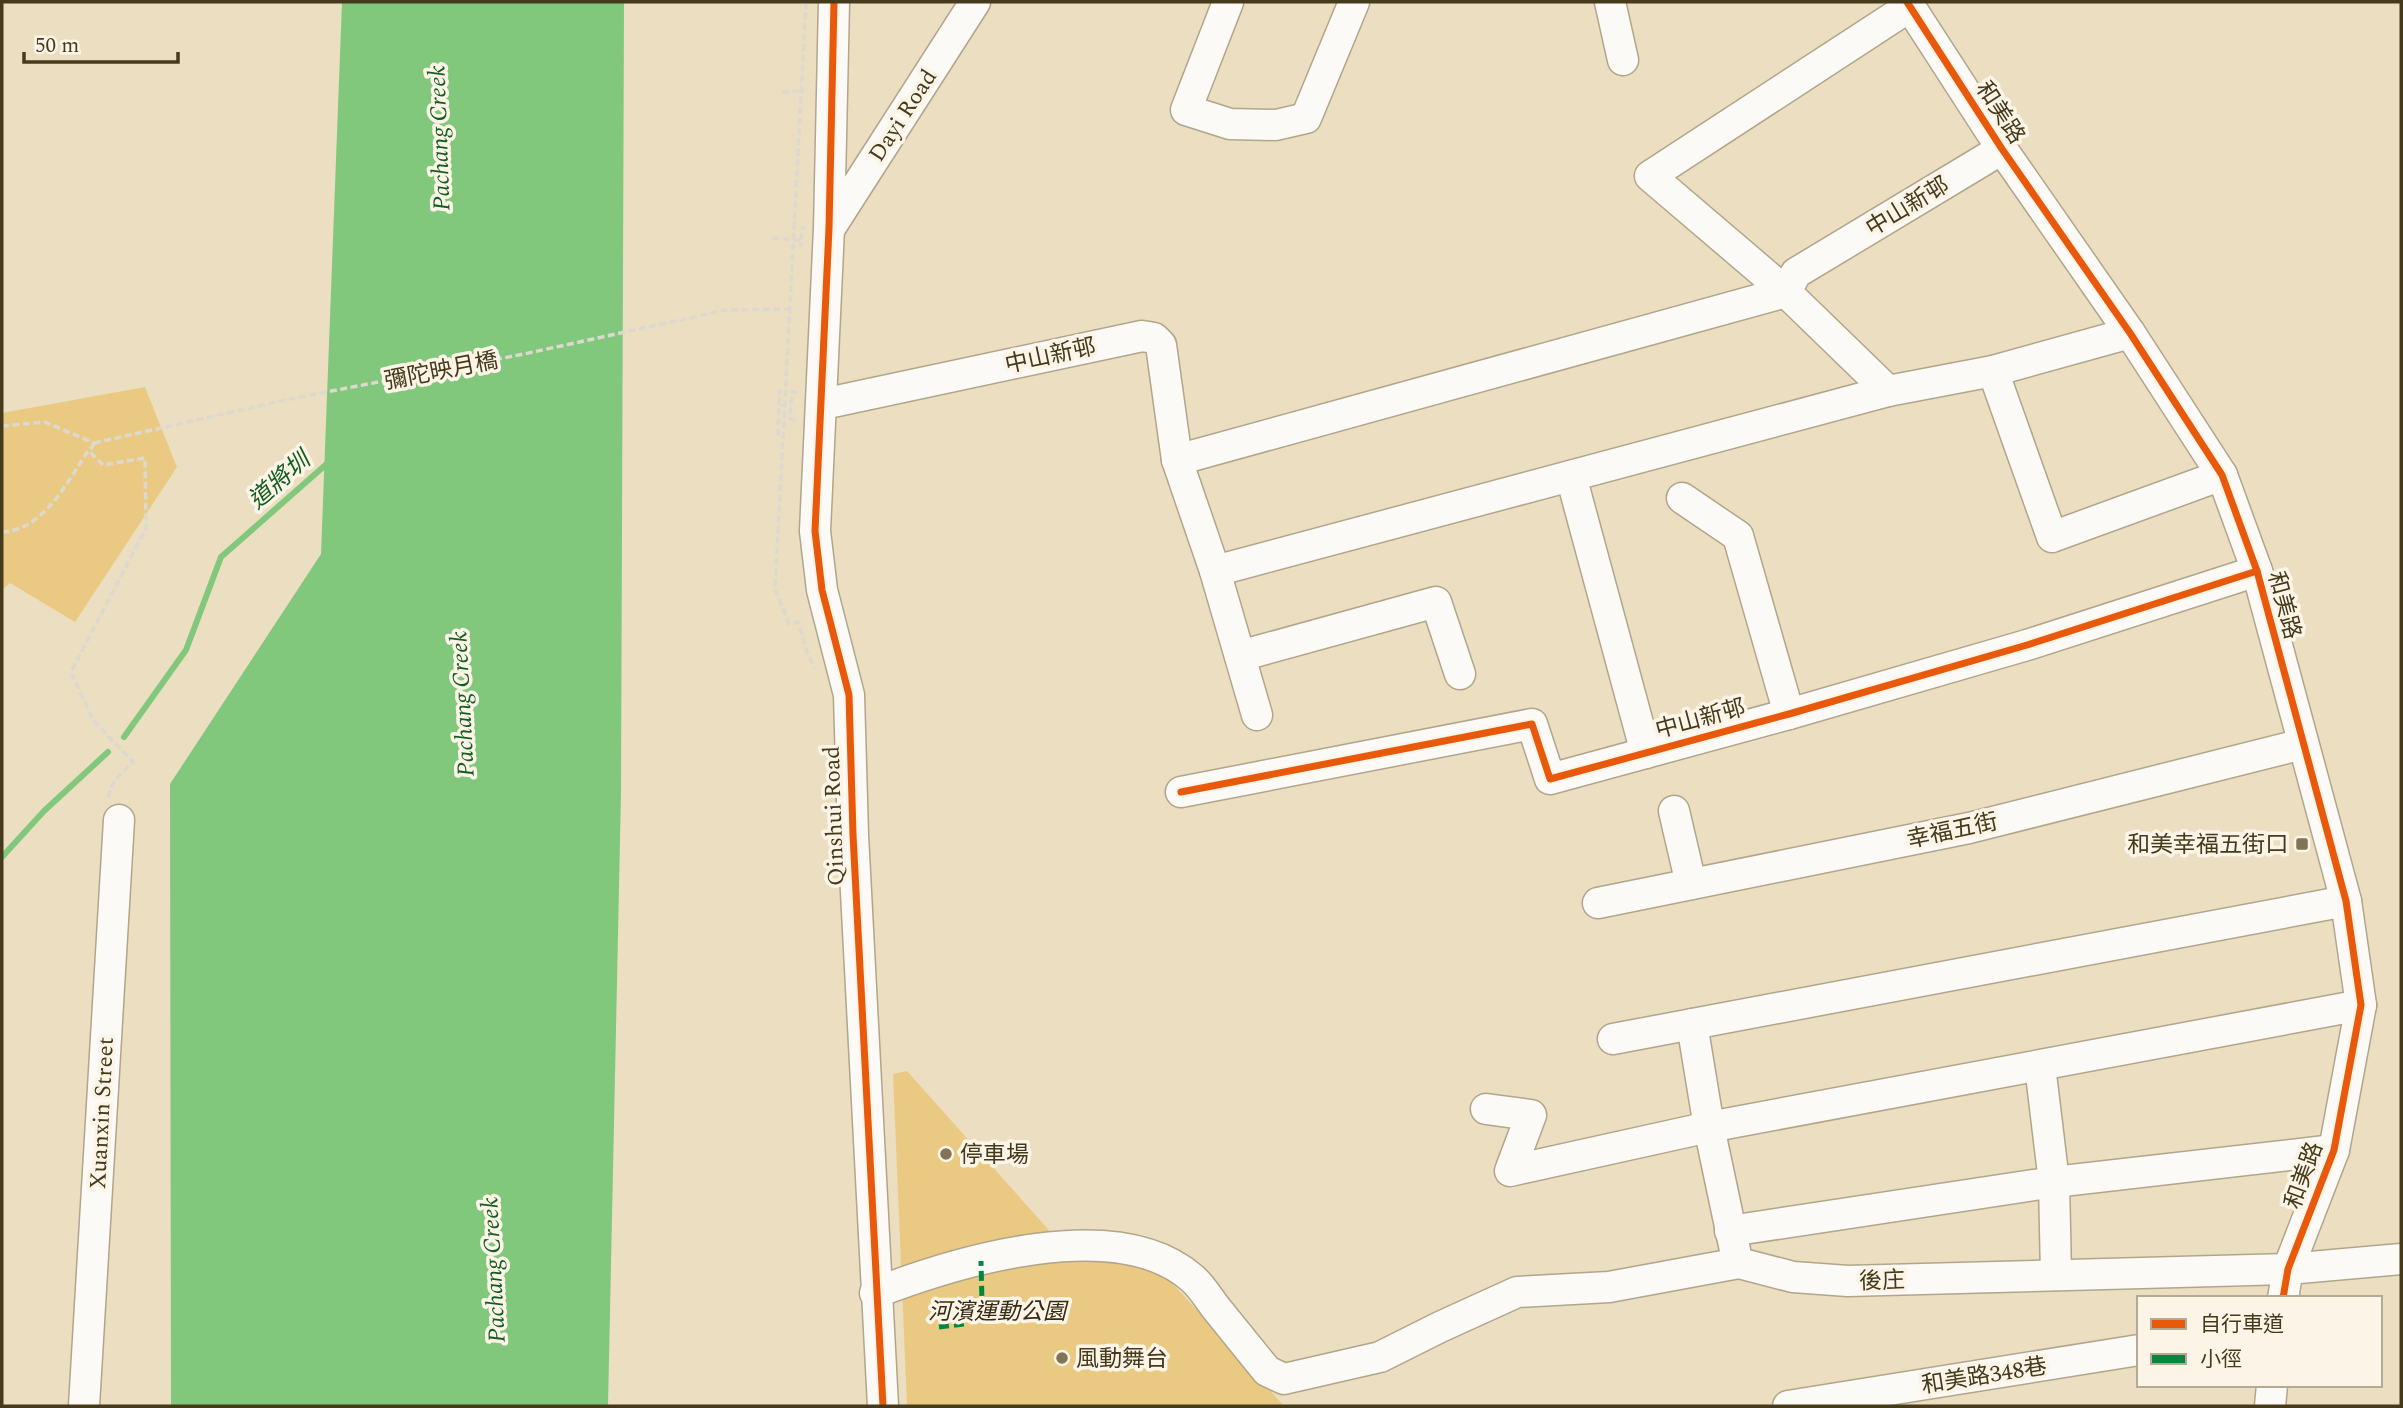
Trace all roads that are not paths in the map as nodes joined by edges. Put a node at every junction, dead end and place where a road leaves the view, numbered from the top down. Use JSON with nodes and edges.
{"nodes":[{"id":1,"x":834,"y":2,"type":"edge"},
{"id":2,"x":975,"y":2,"type":"edge"},
{"id":3,"x":1228,"y":2,"type":"edge"},
{"id":4,"x":1354,"y":2,"type":"edge"},
{"id":5,"x":1610,"y":2,"type":"edge"},
{"id":6,"x":1908,"y":4,"type":"edge"},
{"id":7,"x":1623,"y":60,"type":"dead end"},
{"id":8,"x":2002,"y":149,"type":"junction"},
{"id":9,"x":815,"y":228,"type":"junction"},
{"id":10,"x":1786,"y":292,"type":"junction"},
{"id":11,"x":2130,"y":333,"type":"junction"},
{"id":12,"x":1993,"y":371,"type":"junction"},
{"id":13,"x":1888,"y":391,"type":"junction"},
{"id":14,"x":823,"y":404,"type":"junction"},
{"id":15,"x":1177,"y":460,"type":"junction"},
{"id":16,"x":2222,"y":475,"type":"junction"},
{"id":17,"x":1571,"y":476,"type":"junction"},
{"id":18,"x":1682,"y":498,"type":"dead end"},
{"id":19,"x":1215,"y":571,"type":"junction"},
{"id":20,"x":2257,"y":572,"type":"junction"},
{"id":21,"x":1240,"y":656,"type":"junction"},
{"id":22,"x":1460,"y":674,"type":"dead end"},
{"id":23,"x":1789,"y":714,"type":"junction"},
{"id":24,"x":1256,"y":715,"type":"dead end"},
{"id":25,"x":2303,"y":744,"type":"junction"},
{"id":26,"x":1646,"y":753,"type":"junction"},
{"id":27,"x":1181,"y":792,"type":"dead end"},
{"id":28,"x":1674,"y":811,"type":"dead end"},
{"id":29,"x":119,"y":820,"type":"road end"},
{"id":30,"x":1690,"y":884,"type":"junction"},
{"id":31,"x":2346,"y":901,"type":"junction"},
{"id":32,"x":1598,"y":903,"type":"dead end"},
{"id":33,"x":2361,"y":1005,"type":"junction"},
{"id":34,"x":1692,"y":1024,"type":"junction"},
{"id":35,"x":1613,"y":1039,"type":"dead end"},
{"id":36,"x":2040,"y":1066,"type":"junction"},
{"id":37,"x":1486,"y":1109,"type":"dead end"},
{"id":38,"x":1709,"y":1127,"type":"junction"},
{"id":39,"x":2334,"y":1150,"type":"junction"},
{"id":40,"x":2054,"y":1182,"type":"junction"},
{"id":41,"x":1730,"y":1231,"type":"junction"},
{"id":42,"x":2401,"y":1259,"type":"edge"},
{"id":43,"x":1738,"y":1263,"type":"junction"},
{"id":44,"x":2056,"y":1275,"type":"junction"},
{"id":45,"x":2285,"y":1283,"type":"edge"},
{"id":46,"x":875,"y":1293,"type":"junction"},
{"id":47,"x":2137,"y":1350,"type":"edge"},
{"id":48,"x":2273,"y":1387,"type":"edge"},
{"id":49,"x":84,"y":1406,"type":"edge"},
{"id":50,"x":883,"y":1406,"type":"edge"},
{"id":51,"x":1788,"y":1406,"type":"edge"},
{"id":52,"x":2270,"y":1406,"type":"edge"}],
"edges":[{"from":1,"to":9,"type":"street","name":"Qinshui Road"},
{"from":2,"to":9,"type":"street","name":"Dayi Road"},
{"from":3,"to":4,"type":"street"},
{"from":5,"to":7,"type":"street"},
{"from":6,"to":8,"type":"street","name":"和美路"},
{"from":6,"to":10,"type":"street"},
{"from":8,"to":10,"type":"street","name":"中山新邨"},
{"from":8,"to":11,"type":"street","name":"和美路"},
{"from":9,"to":14,"type":"street","name":"Qinshui Road"},
{"from":10,"to":13,"type":"street"},
{"from":10,"to":15,"type":"street"},
{"from":11,"to":12,"type":"street"},
{"from":11,"to":16,"type":"street","name":"和美路"},
{"from":12,"to":13,"type":"street"},
{"from":12,"to":16,"type":"street"},
{"from":13,"to":17,"type":"street"},
{"from":14,"to":15,"type":"street","name":"中山新邨"},
{"from":14,"to":46,"type":"street","name":"Qinshui Road"},
{"from":15,"to":19,"type":"street","name":"中山新邨"},
{"from":16,"to":20,"type":"street","name":"和美路"},
{"from":17,"to":19,"type":"street"},
{"from":17,"to":26,"type":"street"},
{"from":18,"to":23,"type":"street"},
{"from":19,"to":21,"type":"street","name":"中山新邨"},
{"from":20,"to":23,"type":"street","name":"中山新邨"},
{"from":20,"to":25,"type":"street","name":"和美路"},
{"from":21,"to":22,"type":"street"},
{"from":21,"to":24,"type":"street","name":"中山新邨"},
{"from":23,"to":26,"type":"street","name":"中山新邨"},
{"from":25,"to":30,"type":"street","name":"幸福五街"},
{"from":25,"to":31,"type":"street","name":"和美路"},
{"from":26,"to":27,"type":"street","name":"中山新邨"},
{"from":28,"to":30,"type":"street"},
{"from":29,"to":49,"type":"street","name":"Xuanxin Street"},
{"from":30,"to":32,"type":"street","name":"幸福五街"},
{"from":31,"to":33,"type":"street","name":"和美路"},
{"from":31,"to":34,"type":"street"},
{"from":33,"to":36,"type":"street"},
{"from":33,"to":39,"type":"street","name":"和美路"},
{"from":34,"to":35,"type":"street"},
{"from":34,"to":38,"type":"street"},
{"from":36,"to":38,"type":"street"},
{"from":36,"to":40,"type":"street"},
{"from":37,"to":38,"type":"street"},
{"from":38,"to":41,"type":"street"},
{"from":39,"to":40,"type":"street"},
{"from":39,"to":45,"type":"street","name":"和美路"},
{"from":40,"to":41,"type":"street"},
{"from":40,"to":44,"type":"street"},
{"from":41,"to":43,"type":"street"},
{"from":42,"to":45,"type":"street","name":"後庄"},
{"from":43,"to":44,"type":"street","name":"後庄"},
{"from":43,"to":46,"type":"street","name":"後庄"},
{"from":44,"to":45,"type":"street","name":"後庄"},
{"from":46,"to":50,"type":"street","name":"Qinshui Road"},
{"from":47,"to":51,"type":"street","name":"和美路348巷"},
{"from":48,"to":52,"type":"street"}]}
